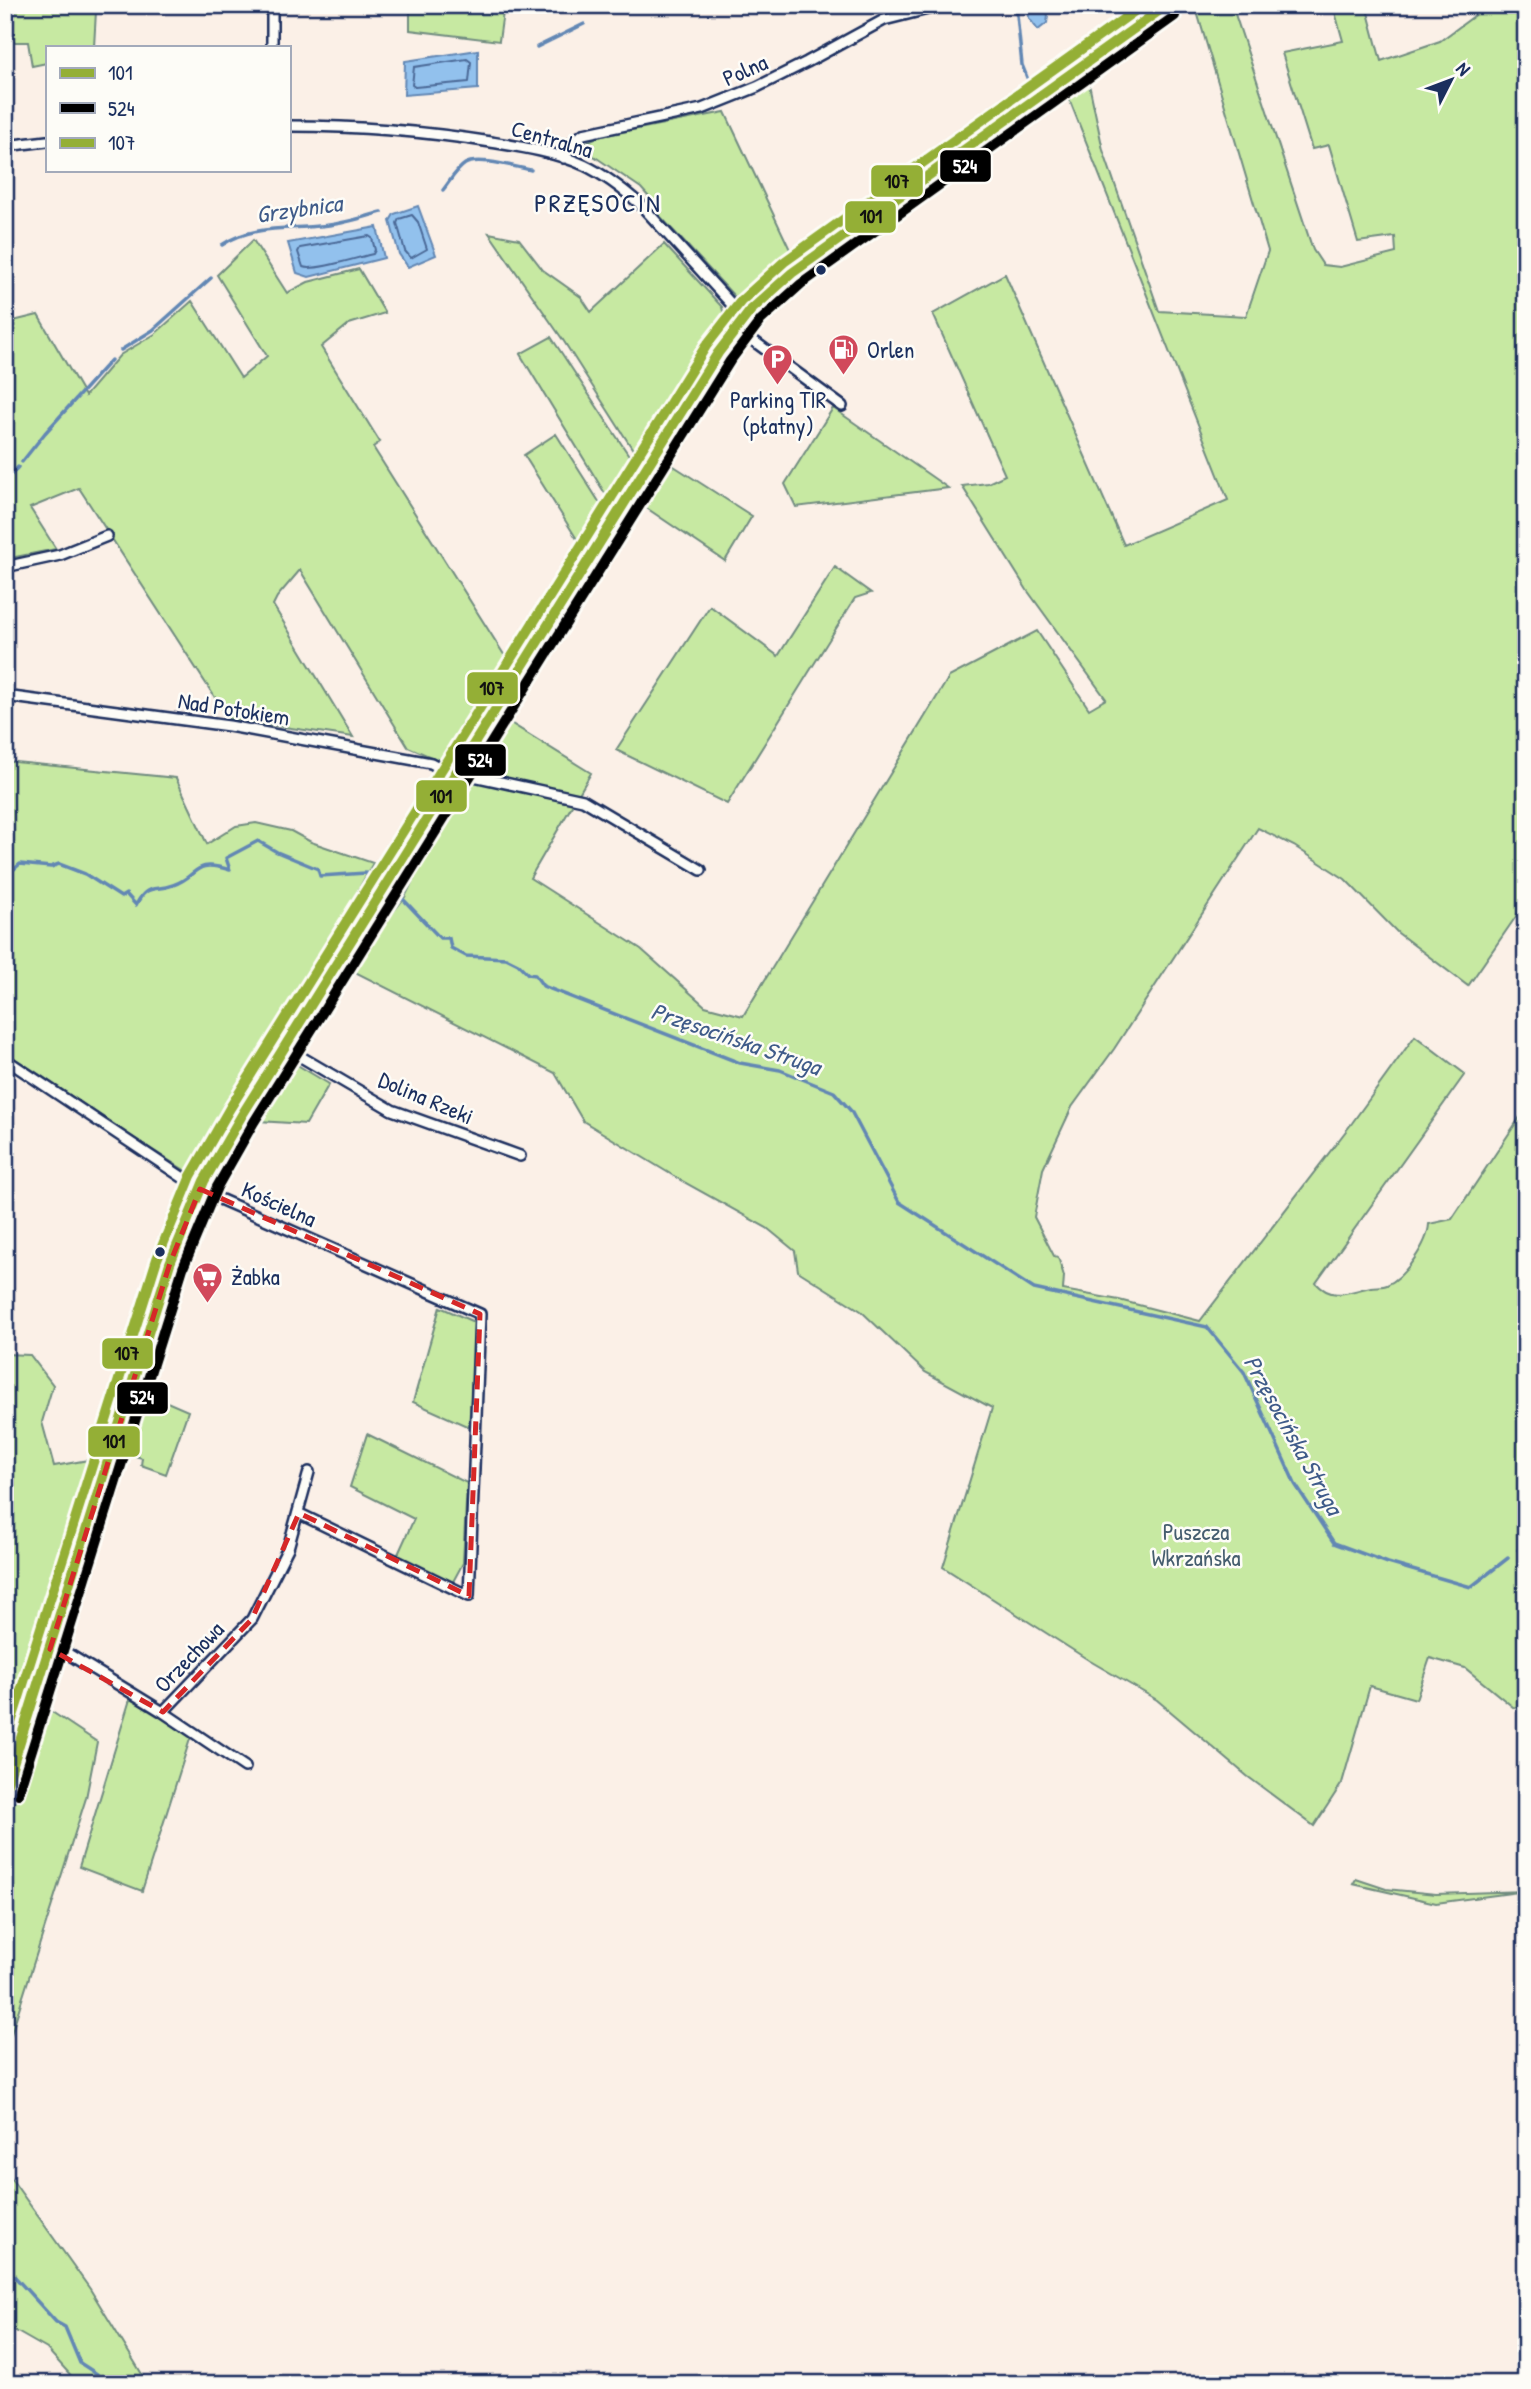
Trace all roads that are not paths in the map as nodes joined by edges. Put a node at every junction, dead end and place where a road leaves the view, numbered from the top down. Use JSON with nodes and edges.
{"nodes":[{"id":1,"x":272,"y":5,"type":"edge"},
{"id":2,"x":944,"y":5,"type":"edge"},
{"id":3,"x":1167,"y":5,"type":"edge"},
{"id":4,"x":272,"y":46,"type":"edge"},
{"id":5,"x":290,"y":126,"type":"edge"},
{"id":6,"x":46,"y":142,"type":"edge"},
{"id":7,"x":5,"y":146,"type":"edge"},
{"id":8,"x":564,"y":158,"type":"junction"},
{"id":9,"x":740,"y":323,"type":"junction"},
{"id":10,"x":842,"y":406,"type":"dead end"},
{"id":11,"x":107,"y":536,"type":"dead end"},
{"id":12,"x":5,"y":567,"type":"edge"},
{"id":13,"x":5,"y":696,"type":"edge"},
{"id":14,"x":453,"y":775,"type":"junction"},
{"id":15,"x":701,"y":870,"type":"dead end"},
{"id":16,"x":284,"y":1047,"type":"junction"},
{"id":17,"x":5,"y":1059,"type":"edge"},
{"id":18,"x":520,"y":1156,"type":"dead end"},
{"id":19,"x":201,"y":1189,"type":"junction"},
{"id":20,"x":309,"y":1472,"type":"dead end"},
{"id":21,"x":298,"y":1513,"type":"junction"},
{"id":22,"x":50,"y":1649,"type":"junction"},
{"id":23,"x":163,"y":1712,"type":"junction"},
{"id":24,"x":245,"y":1767,"type":"dead end"},
{"id":25,"x":5,"y":1790,"type":"edge"}],
"edges":[{"from":1,"to":4,"type":"street"},
{"from":2,"to":8,"type":"street","name":"Polna"},
{"from":3,"to":9,"type":"street"},
{"from":5,"to":8,"type":"street","name":"Centralna"},
{"from":6,"to":7,"type":"street"},
{"from":8,"to":9,"type":"street","name":"Centralna"},
{"from":9,"to":10,"type":"street","name":"Centralna"},
{"from":9,"to":14,"type":"street"},
{"from":11,"to":12,"type":"street"},
{"from":13,"to":14,"type":"street","name":"Nad Potokiem"},
{"from":14,"to":15,"type":"street","name":"Nad Potokiem"},
{"from":14,"to":16,"type":"street"},
{"from":16,"to":18,"type":"street","name":"Dolina Rzeki"},
{"from":16,"to":19,"type":"street"},
{"from":17,"to":19,"type":"street","name":"Kościelna"},
{"from":19,"to":21,"type":"street","name":"Kościelna"},
{"from":19,"to":22,"type":"street"},
{"from":20,"to":21,"type":"street","name":"Orzechowa"},
{"from":21,"to":23,"type":"street","name":"Orzechowa"},
{"from":22,"to":23,"type":"street","name":"Orzechowa"},
{"from":22,"to":25,"type":"street"},
{"from":23,"to":24,"type":"street"}]}
